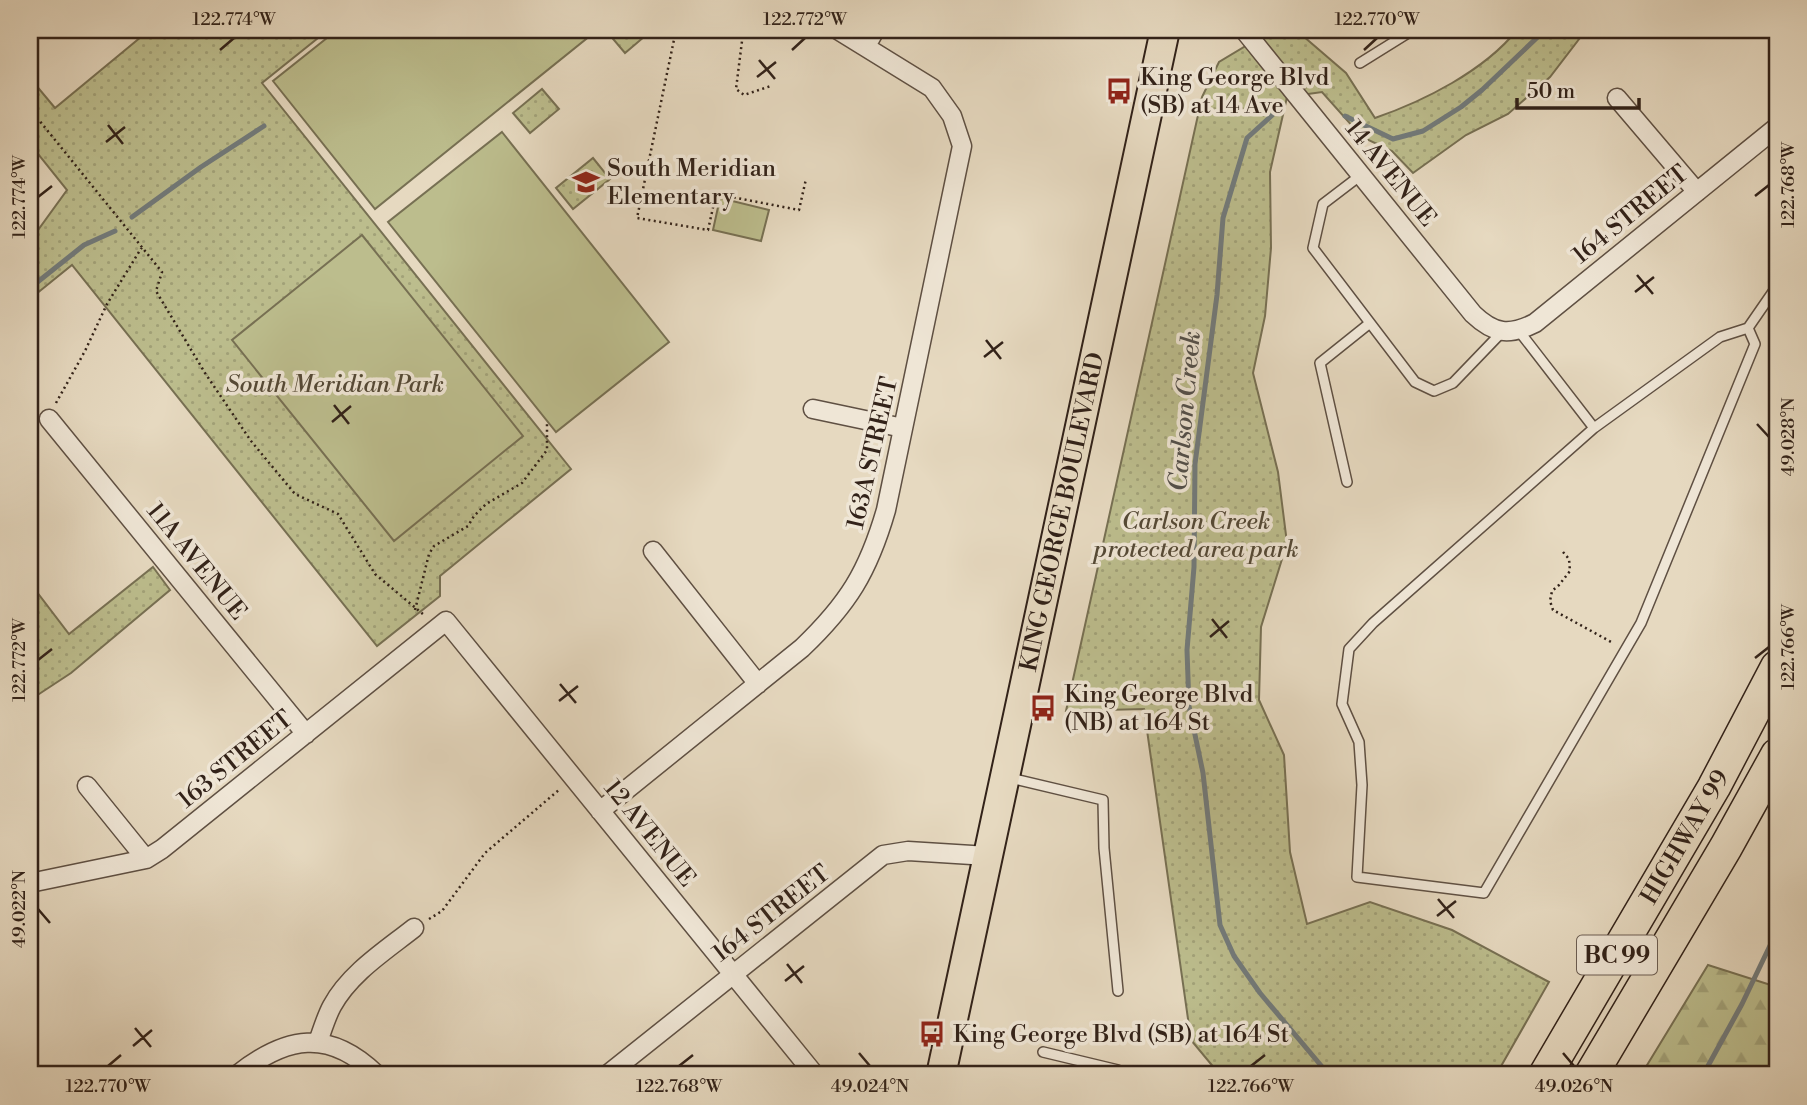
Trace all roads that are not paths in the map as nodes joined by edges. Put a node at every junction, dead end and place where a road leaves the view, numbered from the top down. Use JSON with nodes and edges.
{"nodes":[{"id":1,"x":838,"y":30,"type":"edge"},
{"id":2,"x":876,"y":30,"type":"edge"},
{"id":3,"x":1165,"y":30,"type":"edge"},
{"id":4,"x":1413,"y":30,"type":"edge"},
{"id":5,"x":1251,"y":34,"type":"edge"},
{"id":6,"x":866,"y":46,"type":"junction"},
{"id":7,"x":1360,"y":63,"type":"dead end"},
{"id":8,"x":1617,"y":97,"type":"dead end"},
{"id":9,"x":1777,"y":127,"type":"edge"},
{"id":10,"x":1361,"y":174,"type":"junction"},
{"id":11,"x":1697,"y":192,"type":"junction"},
{"id":12,"x":1777,"y":286,"type":"edge"},
{"id":13,"x":1370,"y":323,"type":"junction"},
{"id":14,"x":1748,"y":328,"type":"junction"},
{"id":15,"x":1510,"y":331,"type":"junction"},
{"id":16,"x":813,"y":409,"type":"dead end"},
{"id":17,"x":49,"y":419,"type":"dead end"},
{"id":18,"x":903,"y":428,"type":"junction"},
{"id":19,"x":1594,"y":429,"type":"junction"},
{"id":20,"x":1347,"y":482,"type":"dead end"},
{"id":21,"x":653,"y":551,"type":"dead end"},
{"id":22,"x":446,"y":621,"type":"joint"},
{"id":23,"x":1777,"y":667,"type":"edge"},
{"id":24,"x":758,"y":684,"type":"junction"},
{"id":25,"x":306,"y":734,"type":"junction"},
{"id":26,"x":1777,"y":755,"type":"edge"},
{"id":27,"x":1005,"y":776,"type":"junction"},
{"id":28,"x":1777,"y":778,"type":"edge"},
{"id":29,"x":87,"y":786,"type":"dead end"},
{"id":30,"x":600,"y":811,"type":"junction"},
{"id":31,"x":988,"y":856,"type":"junction"},
{"id":32,"x":146,"y":859,"type":"junction"},
{"id":33,"x":30,"y":883,"type":"edge"},
{"id":34,"x":414,"y":928,"type":"road end"},
{"id":35,"x":1674,"y":935,"type":"junction"},
{"id":36,"x":733,"y":974,"type":"junction"},
{"id":37,"x":1118,"y":991,"type":"dead end"},
{"id":38,"x":318,"y":1042,"type":"junction"},
{"id":39,"x":1043,"y":1052,"type":"dead end"},
{"id":40,"x":237,"y":1075,"type":"edge"},
{"id":41,"x":377,"y":1075,"type":"edge"},
{"id":42,"x":607,"y":1075,"type":"edge"},
{"id":43,"x":815,"y":1075,"type":"edge"},
{"id":44,"x":942,"y":1075,"type":"edge"},
{"id":45,"x":1121,"y":1075,"type":"edge"},
{"id":46,"x":1545,"y":1075,"type":"edge"},
{"id":47,"x":1591,"y":1075,"type":"edge"}],
"edges":[{"from":1,"to":6,"type":"street"},
{"from":2,"to":6,"type":"street"},
{"from":3,"to":27,"type":"main road","name":"KING GEORGE BOULEVARD"},
{"from":4,"to":7,"type":"lane"},
{"from":5,"to":10,"type":"street","name":"14 AVENUE"},
{"from":6,"to":18,"type":"street","name":"163A STREET"},
{"from":8,"to":11,"type":"street"},
{"from":9,"to":11,"type":"street","name":"164 STREET"},
{"from":10,"to":13,"type":"lane"},
{"from":10,"to":15,"type":"street","name":"14 AVENUE"},
{"from":11,"to":15,"type":"street","name":"164 STREET"},
{"from":12,"to":14,"type":"lane"},
{"from":13,"to":15,"type":"lane"},
{"from":13,"to":20,"type":"lane"},
{"from":14,"to":19,"type":"lane"},
{"from":14,"to":19,"type":"lane"},
{"from":15,"to":19,"type":"lane"},
{"from":16,"to":18,"type":"street"},
{"from":17,"to":25,"type":"street","name":"11A AVENUE"},
{"from":18,"to":24,"type":"street","name":"163A STREET"},
{"from":21,"to":24,"type":"street"},
{"from":22,"to":25,"type":"street","name":"163 STREET"},
{"from":22,"to":30,"type":"street","name":"12 AVENUE"},
{"from":23,"to":46,"type":"highway","name":"HIGHWAY 99","number":"BC 99"},
{"from":24,"to":30,"type":"street","name":"163A STREET"},
{"from":25,"to":32,"type":"street","name":"163 STREET"},
{"from":26,"to":35,"type":"highway","name":"HIGHWAY 99","number":"BC 99"},
{"from":27,"to":31,"type":"main road","name":"KING GEORGE BOULEVARD"},
{"from":27,"to":37,"type":"lane"},
{"from":28,"to":35,"type":"highway"},
{"from":29,"to":32,"type":"street"},
{"from":30,"to":36,"type":"street","name":"12 AVENUE"},
{"from":31,"to":36,"type":"street","name":"164 STREET"},
{"from":31,"to":44,"type":"main road","name":"KING GEORGE BOULEVARD"},
{"from":32,"to":33,"type":"street","name":"163 STREET"},
{"from":34,"to":38,"type":"street"},
{"from":35,"to":47,"type":"highway","name":"HIGHWAY 99","number":"BC 99"},
{"from":36,"to":42,"type":"street","name":"164 STREET"},
{"from":36,"to":43,"type":"street","name":"12 AVENUE"},
{"from":38,"to":40,"type":"street"},
{"from":38,"to":41,"type":"street"},
{"from":39,"to":45,"type":"lane"}]}
